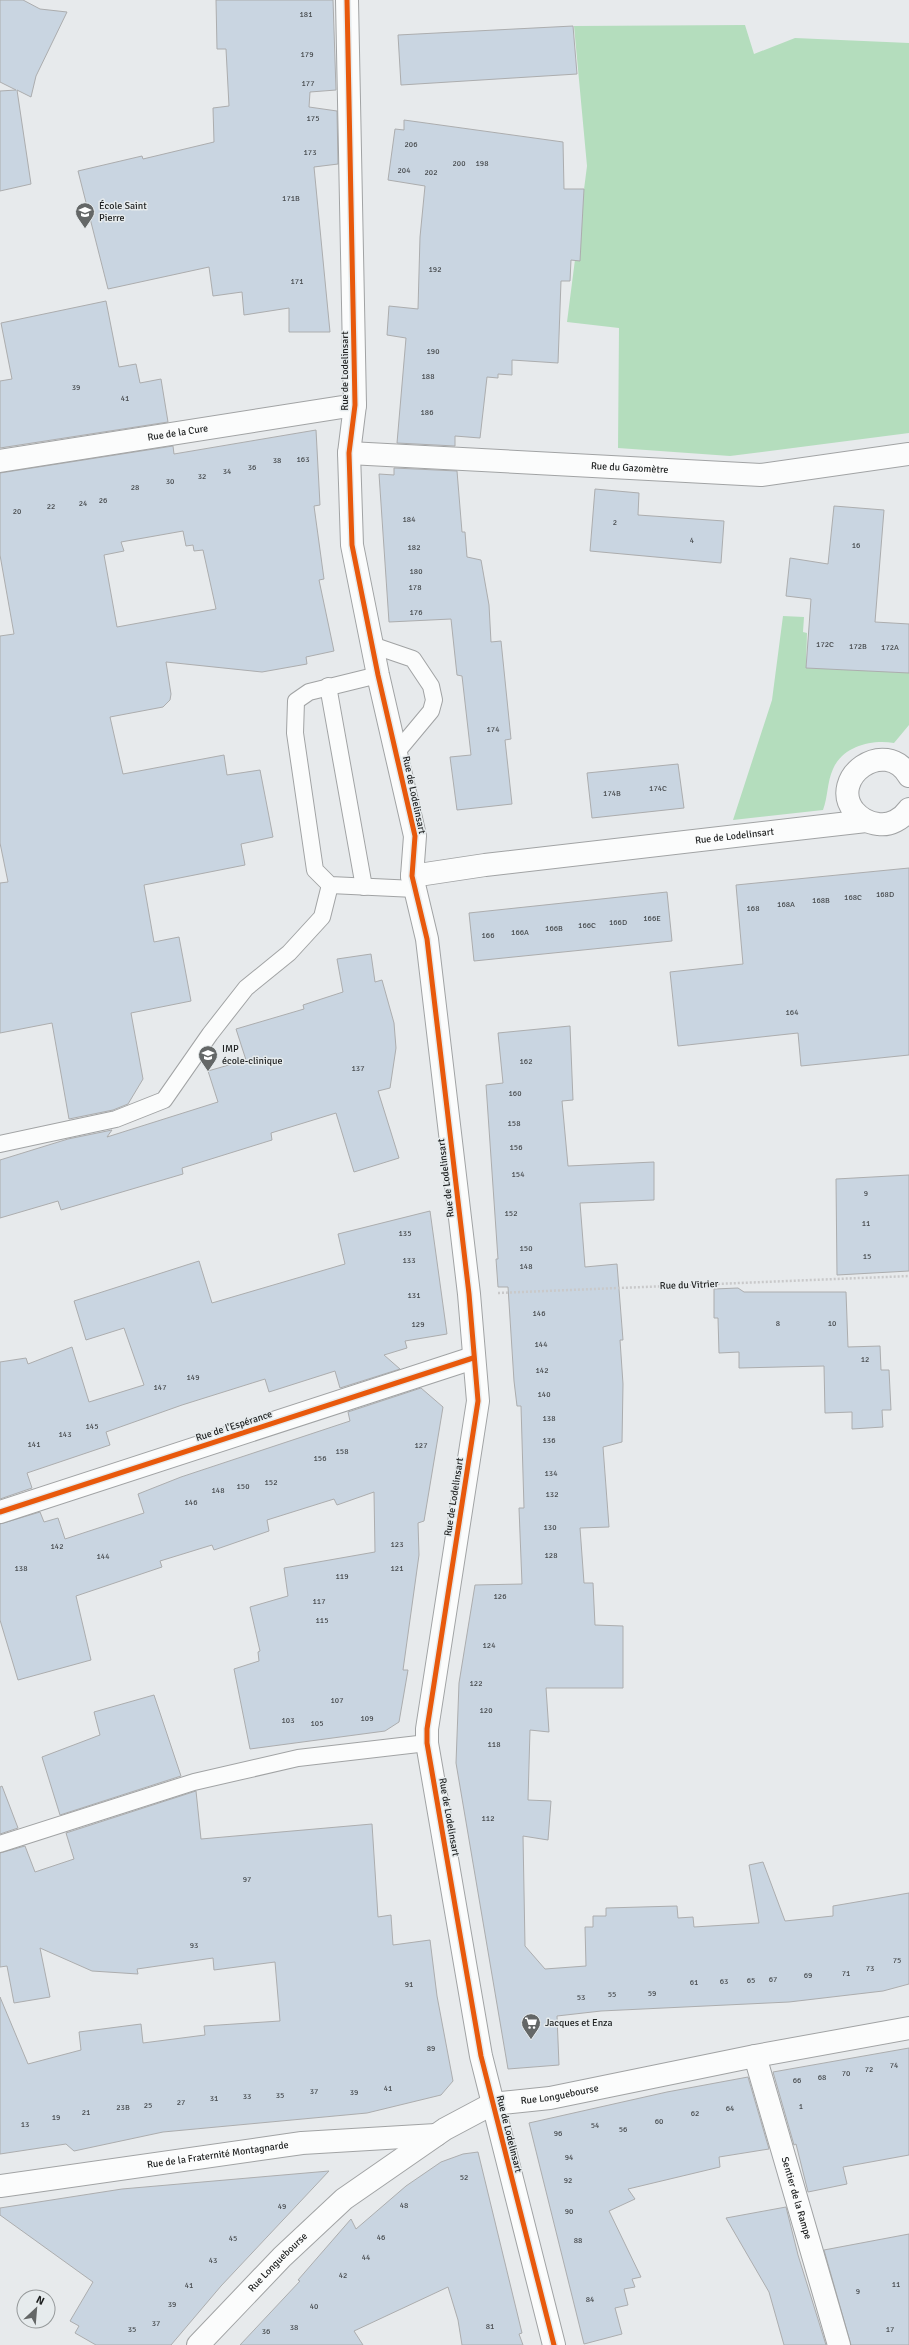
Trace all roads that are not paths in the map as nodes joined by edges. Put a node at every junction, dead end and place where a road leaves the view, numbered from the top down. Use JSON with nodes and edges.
{"nodes":[{"id":1,"x":347,"y":0,"type":"edge"},
{"id":2,"x":355,"y":405,"type":"junction"},
{"id":3,"x":349,"y":453,"type":"junction"},
{"id":4,"x":909,"y":454,"type":"edge"},
{"id":5,"x":0,"y":461,"type":"edge"},
{"id":6,"x":372,"y":645,"type":"junction"},
{"id":7,"x":378,"y":675,"type":"junction"},
{"id":8,"x":328,"y":686,"type":"junction"},
{"id":9,"x":396,"y":754,"type":"junction"},
{"id":10,"x":909,"y":776,"type":"edge"},
{"id":11,"x":909,"y":809,"type":"edge"},
{"id":12,"x":866,"y":821,"type":"junction"},
{"id":13,"x":413,"y":883,"type":"junction"},
{"id":14,"x":330,"y":885,"type":"junction"},
{"id":15,"x":364,"y":887,"type":"junction"},
{"id":16,"x":0,"y":1144,"type":"edge"},
{"id":17,"x":473,"y":1358,"type":"junction"},
{"id":18,"x":0,"y":1512,"type":"edge"},
{"id":19,"x":428,"y":1743,"type":"junction"},
{"id":20,"x":0,"y":1844,"type":"edge"},
{"id":21,"x":909,"y":2028,"type":"edge"},
{"id":22,"x":755,"y":2056,"type":"junction"},
{"id":23,"x":492,"y":2104,"type":"junction"},
{"id":24,"x":436,"y":2135,"type":"junction"},
{"id":25,"x":0,"y":2186,"type":"edge"},
{"id":26,"x":839,"y":2343,"type":"edge"},
{"id":27,"x":198,"y":2345,"type":"edge"},
{"id":28,"x":554,"y":2345,"type":"edge"}],
"edges":[{"from":1,"to":2,"type":"street","name":"Rue de Lodelinsart"},
{"from":2,"to":3,"type":"street","name":"Rue de Lodelinsart"},
{"from":2,"to":5,"type":"street","name":"Rue de la Cure"},
{"from":3,"to":4,"type":"street","name":"Rue du Gazomètre"},
{"from":3,"to":6,"type":"street","name":"Rue de Lodelinsart"},
{"from":6,"to":7,"type":"street","name":"Rue de Lodelinsart"},
{"from":6,"to":9,"type":"lane"},
{"from":7,"to":8,"type":"lane"},
{"from":7,"to":9,"type":"street","name":"Rue de Lodelinsart"},
{"from":8,"to":14,"type":"lane"},
{"from":8,"to":15,"type":"lane"},
{"from":9,"to":13,"type":"street","name":"Rue de Lodelinsart"},
{"from":10,"to":12,"type":"street"},
{"from":11,"to":12,"type":"street","name":"Rue de Lodelinsart"},
{"from":12,"to":13,"type":"street","name":"Rue de Lodelinsart"},
{"from":13,"to":15,"type":"lane"},
{"from":13,"to":17,"type":"street","name":"Rue de Lodelinsart"},
{"from":14,"to":15,"type":"lane"},
{"from":14,"to":16,"type":"lane"},
{"from":17,"to":18,"type":"street","name":"Rue de l'Espérance"},
{"from":17,"to":19,"type":"street","name":"Rue de Lodelinsart"},
{"from":19,"to":20,"type":"lane"},
{"from":19,"to":23,"type":"street","name":"Rue de Lodelinsart"},
{"from":21,"to":22,"type":"street","name":"Rue Longuebourse"},
{"from":22,"to":23,"type":"street","name":"Rue Longuebourse"},
{"from":22,"to":26,"type":"street","name":"Sentier de la Rampe"},
{"from":23,"to":24,"type":"street","name":"Rue Longuebourse"},
{"from":23,"to":28,"type":"street","name":"Rue de Lodelinsart"},
{"from":24,"to":25,"type":"street","name":"Rue de la Fraternité Montagnarde"},
{"from":24,"to":27,"type":"street","name":"Rue Longuebourse"}]}
